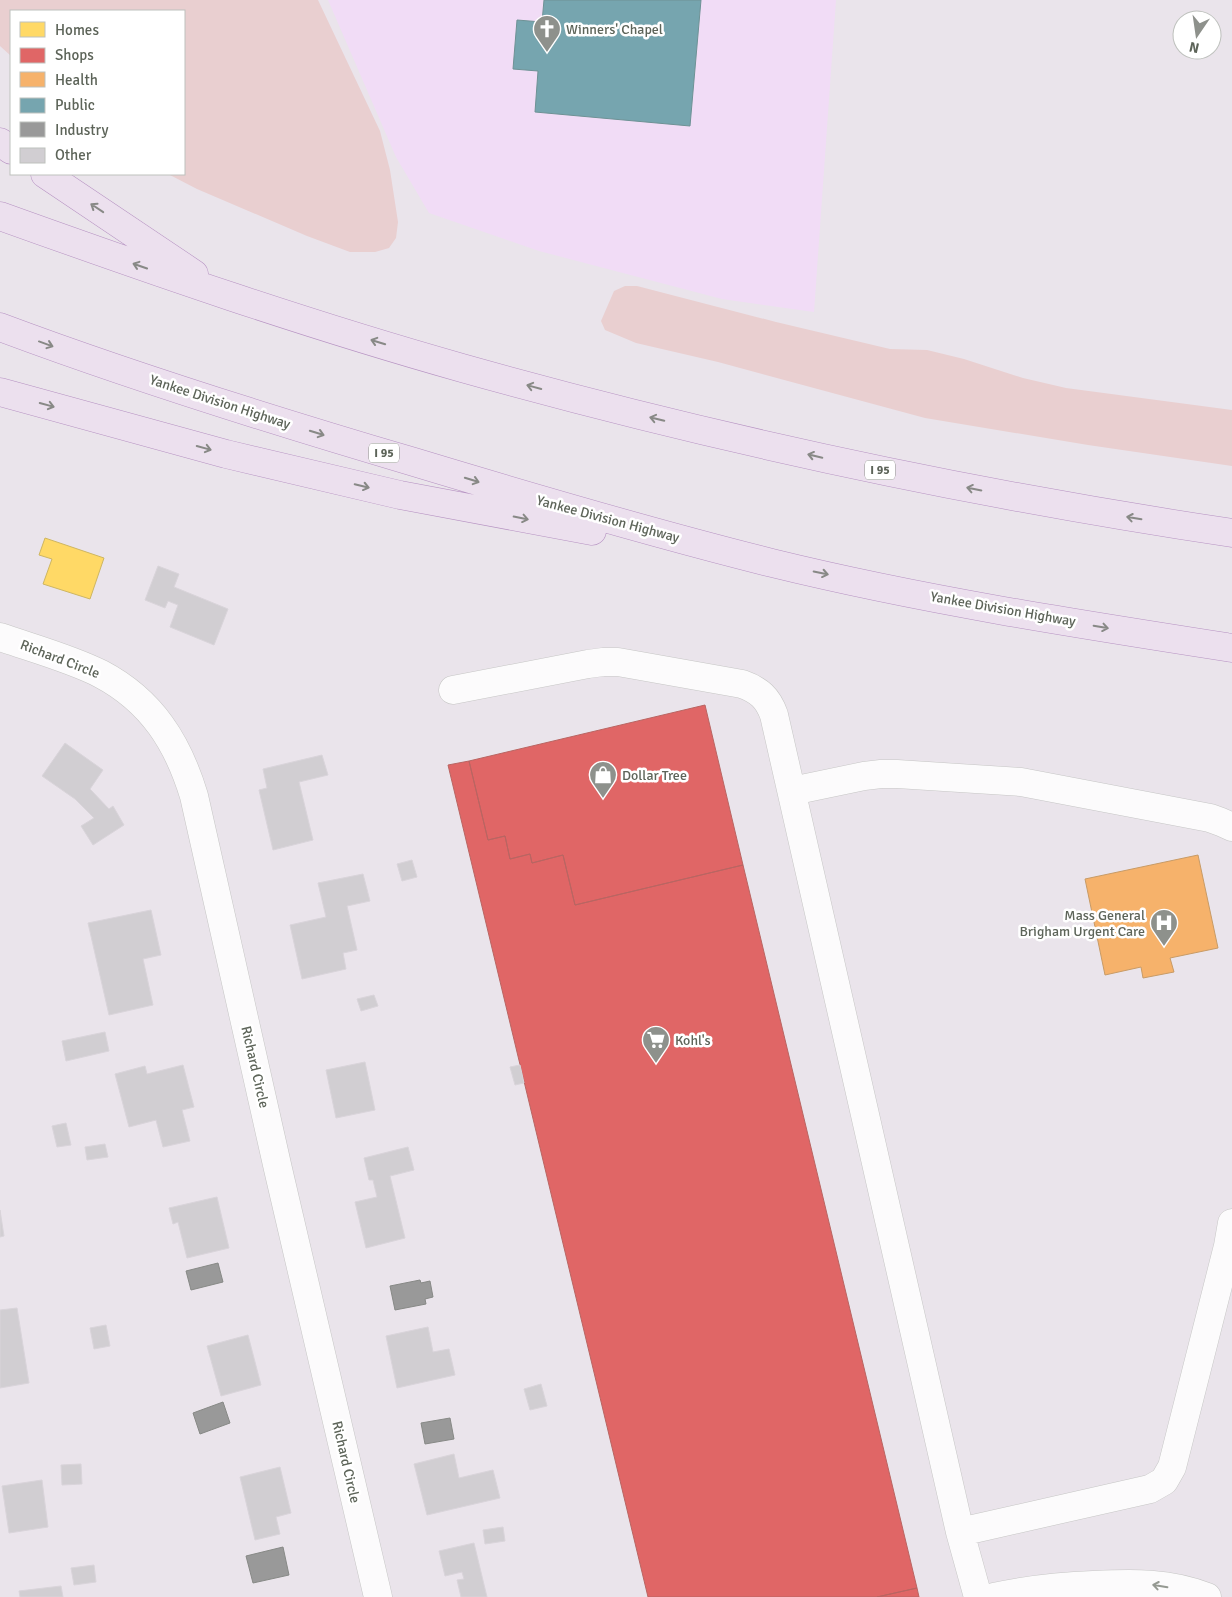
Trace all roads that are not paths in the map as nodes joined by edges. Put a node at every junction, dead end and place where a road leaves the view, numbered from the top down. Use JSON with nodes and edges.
{"nodes":[{"id":1,"x":46,"y":175,"type":"edge"},
{"id":2,"x":0,"y":216,"type":"edge"},
{"id":3,"x":224,"y":294,"type":"junction"},
{"id":4,"x":0,"y":327,"type":"edge"},
{"id":5,"x":0,"y":392,"type":"edge"},
{"id":6,"x":1182,"y":526,"type":"junction"},
{"id":7,"x":1232,"y":528,"type":"edge"},
{"id":8,"x":1232,"y":533,"type":"edge"},
{"id":9,"x":773,"y":563,"type":"junction"},
{"id":10,"x":0,"y":637,"type":"edge"},
{"id":11,"x":1232,"y":648,"type":"edge"},
{"id":12,"x":453,"y":690,"type":"dead end"},
{"id":13,"x":792,"y":791,"type":"junction"},
{"id":14,"x":1232,"y":827,"type":"edge"},
{"id":15,"x":1232,"y":1224,"type":"edge"},
{"id":16,"x":960,"y":1532,"type":"junction"},
{"id":17,"x":998,"y":1596,"type":"edge"},
{"id":18,"x":378,"y":1597,"type":"edge"},
{"id":19,"x":1207,"y":1597,"type":"edge"}],
"edges":[{"from":3,"to":1,"type":"highway","one_way":true},
{"from":3,"to":2,"type":"highway","number":"I 95","one_way":true},
{"from":6,"to":3,"type":"highway","number":"I 95","one_way":true},
{"from":4,"to":9,"type":"highway","name":"Yankee Division Highway","number":"I 95","one_way":true},
{"from":5,"to":9,"type":"highway","one_way":true},
{"from":6,"to":7,"type":"highway"},
{"from":6,"to":8,"type":"highway","number":"I 95"},
{"from":9,"to":11,"type":"highway","name":"Yankee Division Highway","number":"I 95","one_way":true},
{"from":10,"to":18,"type":"street","name":"Richard Circle"},
{"from":12,"to":13,"type":"street"},
{"from":13,"to":14,"type":"street"},
{"from":13,"to":16,"type":"street"},
{"from":15,"to":16,"type":"street"},
{"from":16,"to":17,"type":"street"},
{"from":19,"to":17,"type":"street","one_way":true}]}
